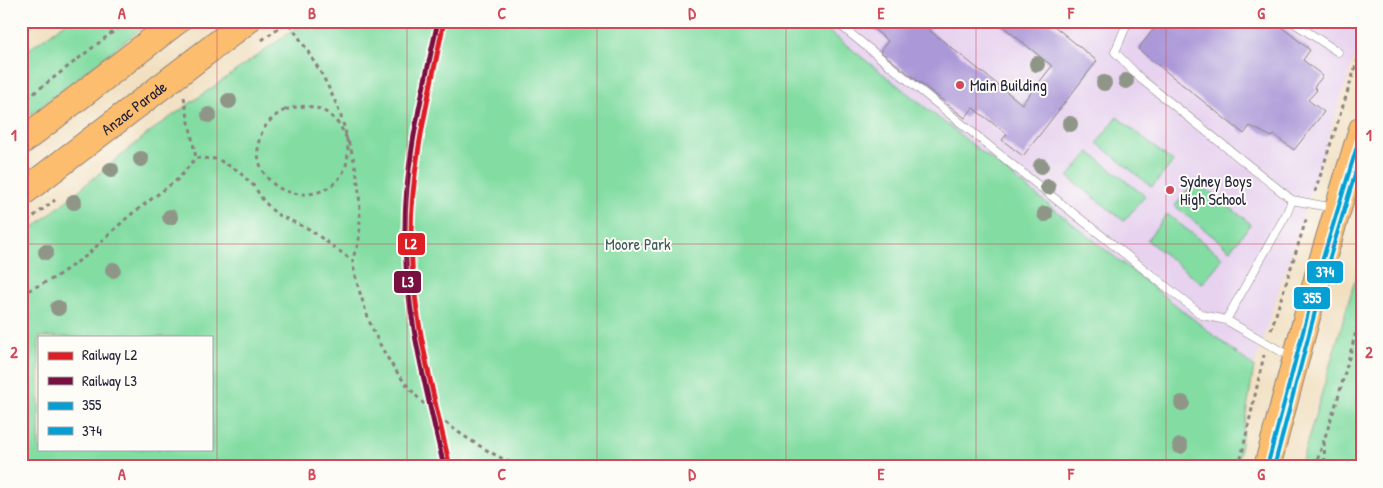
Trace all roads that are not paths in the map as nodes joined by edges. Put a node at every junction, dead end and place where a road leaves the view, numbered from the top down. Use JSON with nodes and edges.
{"nodes":[{"id":1,"x":177,"y":21,"type":"edge"},
{"id":2,"x":246,"y":21,"type":"edge"},
{"id":3,"x":835,"y":21,"type":"edge"},
{"id":4,"x":1128,"y":21,"type":"edge"},
{"id":5,"x":1291,"y":21,"type":"edge"},
{"id":6,"x":1338,"y":52,"type":"dead end"},
{"id":7,"x":1362,"y":129,"type":"edge"},
{"id":8,"x":21,"y":142,"type":"edge"},
{"id":9,"x":21,"y":194,"type":"edge"},
{"id":10,"x":1292,"y":200,"type":"junction"},
{"id":11,"x":1338,"y":209,"type":"junction"},
{"id":12,"x":1226,"y":320,"type":"junction"},
{"id":13,"x":1295,"y":359,"type":"junction"},
{"id":14,"x":1267,"y":467,"type":"edge"}],
"edges":[{"from":1,"to":8,"type":"main road"},
{"from":2,"to":9,"type":"main road","name":"Anzac Parade"},
{"from":3,"to":12,"type":"lane"},
{"from":4,"to":10,"type":"lane"},
{"from":5,"to":6,"type":"lane"},
{"from":7,"to":11,"type":"main road"},
{"from":10,"to":11,"type":"lane"},
{"from":10,"to":12,"type":"lane"},
{"from":11,"to":13,"type":"main road"},
{"from":12,"to":13,"type":"lane"},
{"from":13,"to":14,"type":"main road"}]}
